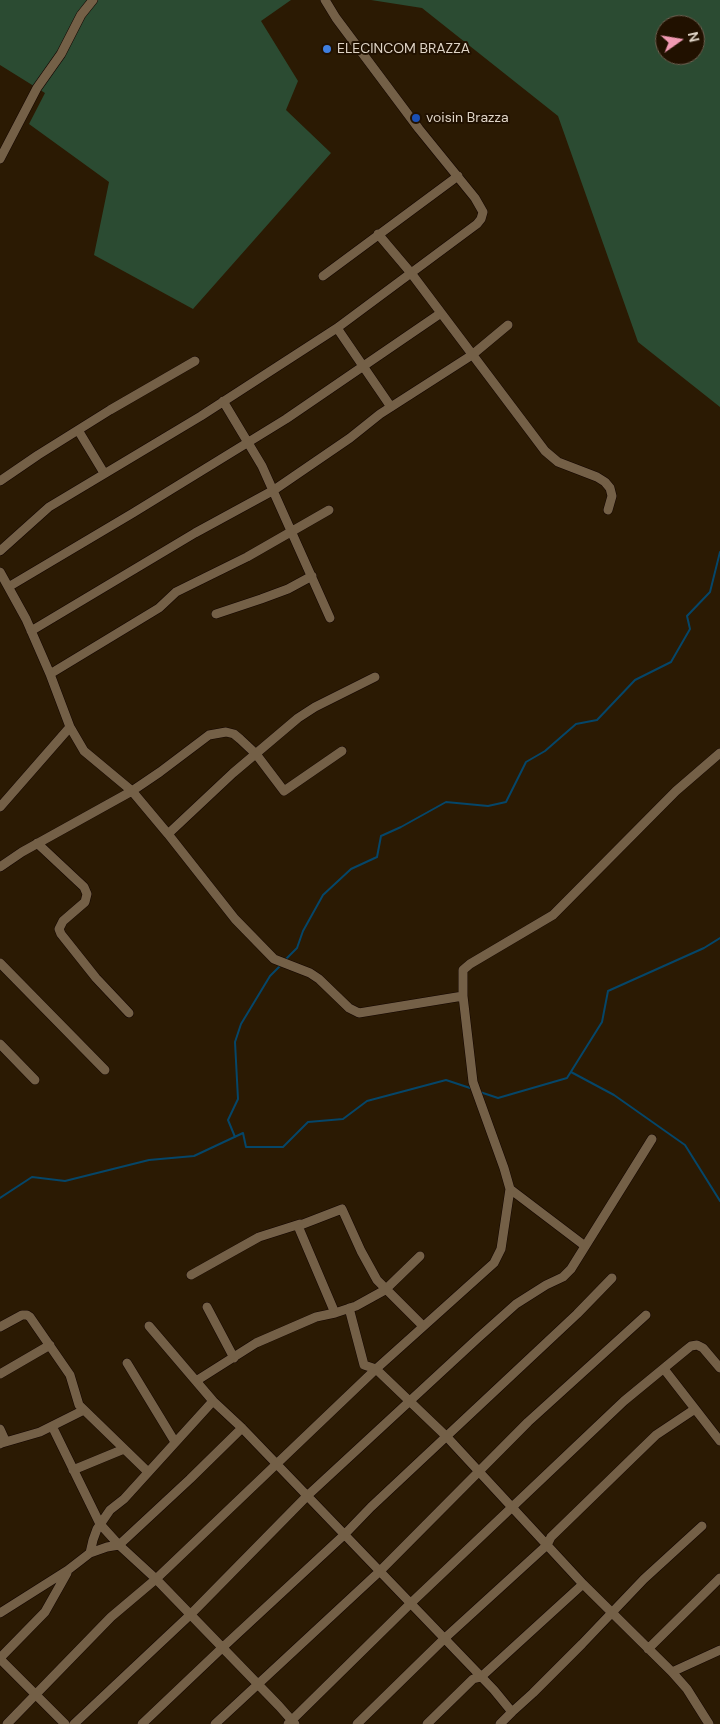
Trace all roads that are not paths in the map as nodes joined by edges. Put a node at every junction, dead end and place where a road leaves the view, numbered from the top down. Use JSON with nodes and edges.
{"nodes":[{"id":1,"x":93,"y":0,"type":"edge"},
{"id":2,"x":325,"y":0,"type":"edge"},
{"id":3,"x":0,"y":159,"type":"edge"},
{"id":4,"x":458,"y":176,"type":"junction"},
{"id":5,"x":378,"y":234,"type":"junction"},
{"id":6,"x":412,"y":273,"type":"junction"},
{"id":7,"x":323,"y":276,"type":"dead end"},
{"id":8,"x":441,"y":313,"type":"junction"},
{"id":9,"x":508,"y":325,"type":"dead end"},
{"id":10,"x":337,"y":328,"type":"junction"},
{"id":11,"x":472,"y":355,"type":"junction"},
{"id":12,"x":195,"y":361,"type":"dead end"},
{"id":13,"x":363,"y":367,"type":"junction"},
{"id":14,"x":223,"y":401,"type":"junction"},
{"id":15,"x":391,"y":408,"type":"junction"},
{"id":16,"x":78,"y":430,"type":"junction"},
{"id":17,"x":248,"y":442,"type":"junction"},
{"id":18,"x":104,"y":473,"type":"junction"},
{"id":19,"x":0,"y":481,"type":"edge"},
{"id":20,"x":274,"y":490,"type":"junction"},
{"id":21,"x":329,"y":510,"type":"dead end"},
{"id":22,"x":608,"y":510,"type":"dead end"},
{"id":23,"x":292,"y":531,"type":"junction"},
{"id":24,"x":0,"y":551,"type":"edge"},
{"id":25,"x":0,"y":572,"type":"edge"},
{"id":26,"x":312,"y":576,"type":"junction"},
{"id":27,"x":10,"y":586,"type":"junction"},
{"id":28,"x":216,"y":614,"type":"dead end"},
{"id":29,"x":330,"y":618,"type":"dead end"},
{"id":30,"x":31,"y":631,"type":"junction"},
{"id":31,"x":50,"y":674,"type":"junction"},
{"id":32,"x":375,"y":677,"type":"dead end"},
{"id":33,"x":70,"y":727,"type":"junction"},
{"id":34,"x":342,"y":751,"type":"dead end"},
{"id":35,"x":720,"y":753,"type":"edge"},
{"id":36,"x":256,"y":754,"type":"junction"},
{"id":37,"x":132,"y":791,"type":"junction"},
{"id":38,"x":0,"y":807,"type":"edge"},
{"id":39,"x":168,"y":834,"type":"junction"},
{"id":40,"x":37,"y":843,"type":"junction"},
{"id":41,"x":0,"y":867,"type":"edge"},
{"id":42,"x":0,"y":963,"type":"edge"},
{"id":43,"x":463,"y":996,"type":"junction"},
{"id":44,"x":129,"y":1013,"type":"dead end"},
{"id":45,"x":0,"y":1044,"type":"edge"},
{"id":46,"x":105,"y":1070,"type":"dead end"},
{"id":47,"x":35,"y":1080,"type":"dead end"},
{"id":48,"x":652,"y":1139,"type":"dead end"},
{"id":49,"x":510,"y":1189,"type":"junction"},
{"id":50,"x":300,"y":1224,"type":"junction"},
{"id":51,"x":585,"y":1246,"type":"junction"},
{"id":52,"x":420,"y":1256,"type":"dead end"},
{"id":53,"x":191,"y":1275,"type":"dead end"},
{"id":54,"x":612,"y":1278,"type":"dead end"},
{"id":55,"x":385,"y":1290,"type":"junction"},
{"id":56,"x":207,"y":1307,"type":"dead end"},
{"id":57,"x":349,"y":1308,"type":"junction"},
{"id":58,"x":335,"y":1313,"type":"junction"},
{"id":59,"x":646,"y":1315,"type":"dead end"},
{"id":60,"x":149,"y":1326,"type":"dead end"},
{"id":61,"x":422,"y":1326,"type":"junction"},
{"id":62,"x":0,"y":1327,"type":"edge"},
{"id":63,"x":50,"y":1345,"type":"junction"},
{"id":64,"x":234,"y":1358,"type":"junction"},
{"id":65,"x":127,"y":1363,"type":"dead end"},
{"id":66,"x":376,"y":1368,"type":"junction"},
{"id":67,"x":720,"y":1368,"type":"edge"},
{"id":68,"x":664,"y":1369,"type":"junction"},
{"id":69,"x":0,"y":1374,"type":"edge"},
{"id":70,"x":196,"y":1381,"type":"junction"},
{"id":71,"x":213,"y":1401,"type":"junction"},
{"id":72,"x":410,"y":1401,"type":"junction"},
{"id":73,"x":695,"y":1409,"type":"junction"},
{"id":74,"x":84,"y":1410,"type":"junction"},
{"id":75,"x":52,"y":1426,"type":"junction"},
{"id":76,"x":242,"y":1428,"type":"junction"},
{"id":77,"x":0,"y":1429,"type":"edge"},
{"id":78,"x":446,"y":1437,"type":"junction"},
{"id":79,"x":720,"y":1441,"type":"edge"},
{"id":80,"x":175,"y":1442,"type":"junction"},
{"id":81,"x":1,"y":1444,"type":"edge"},
{"id":82,"x":124,"y":1449,"type":"junction"},
{"id":83,"x":276,"y":1463,"type":"junction"},
{"id":84,"x":73,"y":1470,"type":"junction"},
{"id":85,"x":148,"y":1472,"type":"junction"},
{"id":86,"x":478,"y":1472,"type":"junction"},
{"id":87,"x":307,"y":1496,"type":"junction"},
{"id":88,"x":511,"y":1508,"type":"junction"},
{"id":89,"x":100,"y":1524,"type":"junction"},
{"id":90,"x":702,"y":1526,"type":"dead end"},
{"id":91,"x":344,"y":1535,"type":"junction"},
{"id":92,"x":119,"y":1545,"type":"junction"},
{"id":93,"x":547,"y":1545,"type":"junction"},
{"id":94,"x":90,"y":1553,"type":"junction"},
{"id":95,"x":68,"y":1570,"type":"junction"},
{"id":96,"x":380,"y":1571,"type":"junction"},
{"id":97,"x":720,"y":1578,"type":"edge"},
{"id":98,"x":156,"y":1579,"type":"junction"},
{"id":99,"x":582,"y":1584,"type":"junction"},
{"id":100,"x":36,"y":1591,"type":"junction"},
{"id":101,"x":411,"y":1603,"type":"junction"},
{"id":102,"x":49,"y":1604,"type":"junction"},
{"id":103,"x":0,"y":1613,"type":"edge"},
{"id":104,"x":612,"y":1613,"type":"junction"},
{"id":105,"x":190,"y":1615,"type":"junction"},
{"id":106,"x":444,"y":1638,"type":"junction"},
{"id":107,"x":222,"y":1648,"type":"junction"},
{"id":108,"x":648,"y":1649,"type":"junction"},
{"id":109,"x":720,"y":1650,"type":"edge"},
{"id":110,"x":0,"y":1659,"type":"edge"},
{"id":111,"x":672,"y":1672,"type":"junction"},
{"id":112,"x":481,"y":1677,"type":"junction"},
{"id":113,"x":258,"y":1684,"type":"junction"},
{"id":114,"x":35,"y":1695,"type":"junction"},
{"id":115,"x":512,"y":1712,"type":"junction"},
{"id":116,"x":291,"y":1723,"type":"edge"},
{"id":117,"x":7,"y":1724,"type":"edge"},
{"id":118,"x":65,"y":1724,"type":"edge"},
{"id":119,"x":74,"y":1724,"type":"edge"},
{"id":120,"x":142,"y":1724,"type":"edge"},
{"id":121,"x":215,"y":1724,"type":"edge"},
{"id":122,"x":357,"y":1724,"type":"edge"},
{"id":123,"x":427,"y":1724,"type":"edge"},
{"id":124,"x":500,"y":1724,"type":"edge"},
{"id":125,"x":709,"y":1724,"type":"edge"}],
"edges":[{"from":1,"to":3,"type":"street"},
{"from":2,"to":4,"type":"street"},
{"from":4,"to":5,"type":"street"},
{"from":4,"to":6,"type":"street"},
{"from":5,"to":6,"type":"street"},
{"from":5,"to":7,"type":"street"},
{"from":6,"to":8,"type":"street"},
{"from":6,"to":10,"type":"street"},
{"from":8,"to":11,"type":"street"},
{"from":8,"to":13,"type":"street"},
{"from":9,"to":11,"type":"street"},
{"from":10,"to":13,"type":"street"},
{"from":10,"to":14,"type":"street"},
{"from":11,"to":15,"type":"street"},
{"from":11,"to":22,"type":"street"},
{"from":12,"to":16,"type":"street"},
{"from":13,"to":15,"type":"street"},
{"from":13,"to":17,"type":"street"},
{"from":14,"to":17,"type":"street"},
{"from":14,"to":18,"type":"street"},
{"from":15,"to":20,"type":"street"},
{"from":16,"to":18,"type":"street"},
{"from":16,"to":19,"type":"street"},
{"from":17,"to":20,"type":"street"},
{"from":17,"to":27,"type":"street"},
{"from":18,"to":24,"type":"street"},
{"from":20,"to":23,"type":"street"},
{"from":20,"to":30,"type":"street"},
{"from":21,"to":23,"type":"street"},
{"from":23,"to":26,"type":"street"},
{"from":23,"to":31,"type":"street"},
{"from":25,"to":27,"type":"street"},
{"from":26,"to":28,"type":"street"},
{"from":26,"to":29,"type":"street"},
{"from":27,"to":30,"type":"street"},
{"from":30,"to":31,"type":"street"},
{"from":31,"to":33,"type":"street"},
{"from":32,"to":36,"type":"street"},
{"from":33,"to":37,"type":"street"},
{"from":33,"to":38,"type":"street"},
{"from":34,"to":36,"type":"street"},
{"from":35,"to":43,"type":"street"},
{"from":36,"to":37,"type":"street"},
{"from":36,"to":39,"type":"street"},
{"from":37,"to":39,"type":"street"},
{"from":37,"to":40,"type":"street"},
{"from":39,"to":43,"type":"street"},
{"from":40,"to":41,"type":"street"},
{"from":40,"to":44,"type":"street"},
{"from":42,"to":46,"type":"street"},
{"from":43,"to":49,"type":"street"},
{"from":45,"to":47,"type":"street"},
{"from":48,"to":51,"type":"street"},
{"from":49,"to":51,"type":"street"},
{"from":49,"to":61,"type":"street"},
{"from":50,"to":53,"type":"street"},
{"from":50,"to":55,"type":"street"},
{"from":50,"to":58,"type":"street"},
{"from":51,"to":72,"type":"street"},
{"from":52,"to":55,"type":"street"},
{"from":54,"to":78,"type":"street"},
{"from":55,"to":57,"type":"street"},
{"from":55,"to":61,"type":"street"},
{"from":56,"to":64,"type":"street"},
{"from":57,"to":58,"type":"street"},
{"from":57,"to":66,"type":"street"},
{"from":58,"to":64,"type":"street"},
{"from":59,"to":86,"type":"street"},
{"from":60,"to":70,"type":"street"},
{"from":61,"to":66,"type":"street"},
{"from":62,"to":63,"type":"street"},
{"from":63,"to":69,"type":"street"},
{"from":63,"to":74,"type":"street"},
{"from":64,"to":70,"type":"street"},
{"from":65,"to":80,"type":"street"},
{"from":66,"to":72,"type":"street"},
{"from":66,"to":83,"type":"street"},
{"from":67,"to":68,"type":"street"},
{"from":68,"to":73,"type":"street"},
{"from":68,"to":88,"type":"street"},
{"from":70,"to":71,"type":"street"},
{"from":71,"to":76,"type":"street"},
{"from":71,"to":80,"type":"street"},
{"from":72,"to":78,"type":"street"},
{"from":72,"to":87,"type":"street"},
{"from":73,"to":79,"type":"street"},
{"from":73,"to":93,"type":"street"},
{"from":74,"to":75,"type":"street"},
{"from":74,"to":82,"type":"street"},
{"from":75,"to":81,"type":"street"},
{"from":75,"to":84,"type":"street"},
{"from":76,"to":83,"type":"street"},
{"from":76,"to":92,"type":"street"},
{"from":77,"to":81,"type":"street"},
{"from":78,"to":86,"type":"street"},
{"from":78,"to":91,"type":"street"},
{"from":80,"to":85,"type":"street"},
{"from":82,"to":84,"type":"street"},
{"from":82,"to":85,"type":"street"},
{"from":83,"to":87,"type":"street"},
{"from":83,"to":98,"type":"street"},
{"from":84,"to":89,"type":"street"},
{"from":85,"to":89,"type":"street"},
{"from":86,"to":88,"type":"street"},
{"from":86,"to":96,"type":"street"},
{"from":87,"to":91,"type":"street"},
{"from":87,"to":105,"type":"street"},
{"from":88,"to":93,"type":"street"},
{"from":88,"to":101,"type":"street"},
{"from":89,"to":92,"type":"street"},
{"from":89,"to":94,"type":"street"},
{"from":90,"to":104,"type":"street"},
{"from":91,"to":96,"type":"street"},
{"from":91,"to":107,"type":"street"},
{"from":92,"to":94,"type":"street"},
{"from":92,"to":98,"type":"street"},
{"from":93,"to":99,"type":"street"},
{"from":93,"to":106,"type":"street"},
{"from":94,"to":95,"type":"street"},
{"from":95,"to":100,"type":"street"},
{"from":95,"to":102,"type":"street"},
{"from":96,"to":101,"type":"street"},
{"from":96,"to":113,"type":"street"},
{"from":97,"to":108,"type":"street"},
{"from":98,"to":105,"type":"street"},
{"from":98,"to":114,"type":"street"},
{"from":99,"to":104,"type":"street"},
{"from":99,"to":112,"type":"street"},
{"from":100,"to":102,"type":"street"},
{"from":100,"to":103,"type":"street"},
{"from":101,"to":106,"type":"street"},
{"from":101,"to":116,"type":"street"},
{"from":102,"to":110,"type":"street"},
{"from":104,"to":108,"type":"street"},
{"from":104,"to":115,"type":"street"},
{"from":105,"to":107,"type":"street"},
{"from":105,"to":119,"type":"street"},
{"from":106,"to":112,"type":"street"},
{"from":106,"to":122,"type":"street"},
{"from":107,"to":113,"type":"street"},
{"from":107,"to":120,"type":"street"},
{"from":108,"to":111,"type":"street"},
{"from":109,"to":111,"type":"street"},
{"from":110,"to":114,"type":"street"},
{"from":111,"to":125,"type":"street"},
{"from":112,"to":115,"type":"street"},
{"from":112,"to":123,"type":"street"},
{"from":113,"to":116,"type":"street"},
{"from":113,"to":121,"type":"street"},
{"from":114,"to":117,"type":"street"},
{"from":114,"to":118,"type":"street"},
{"from":115,"to":124,"type":"street"}]}
